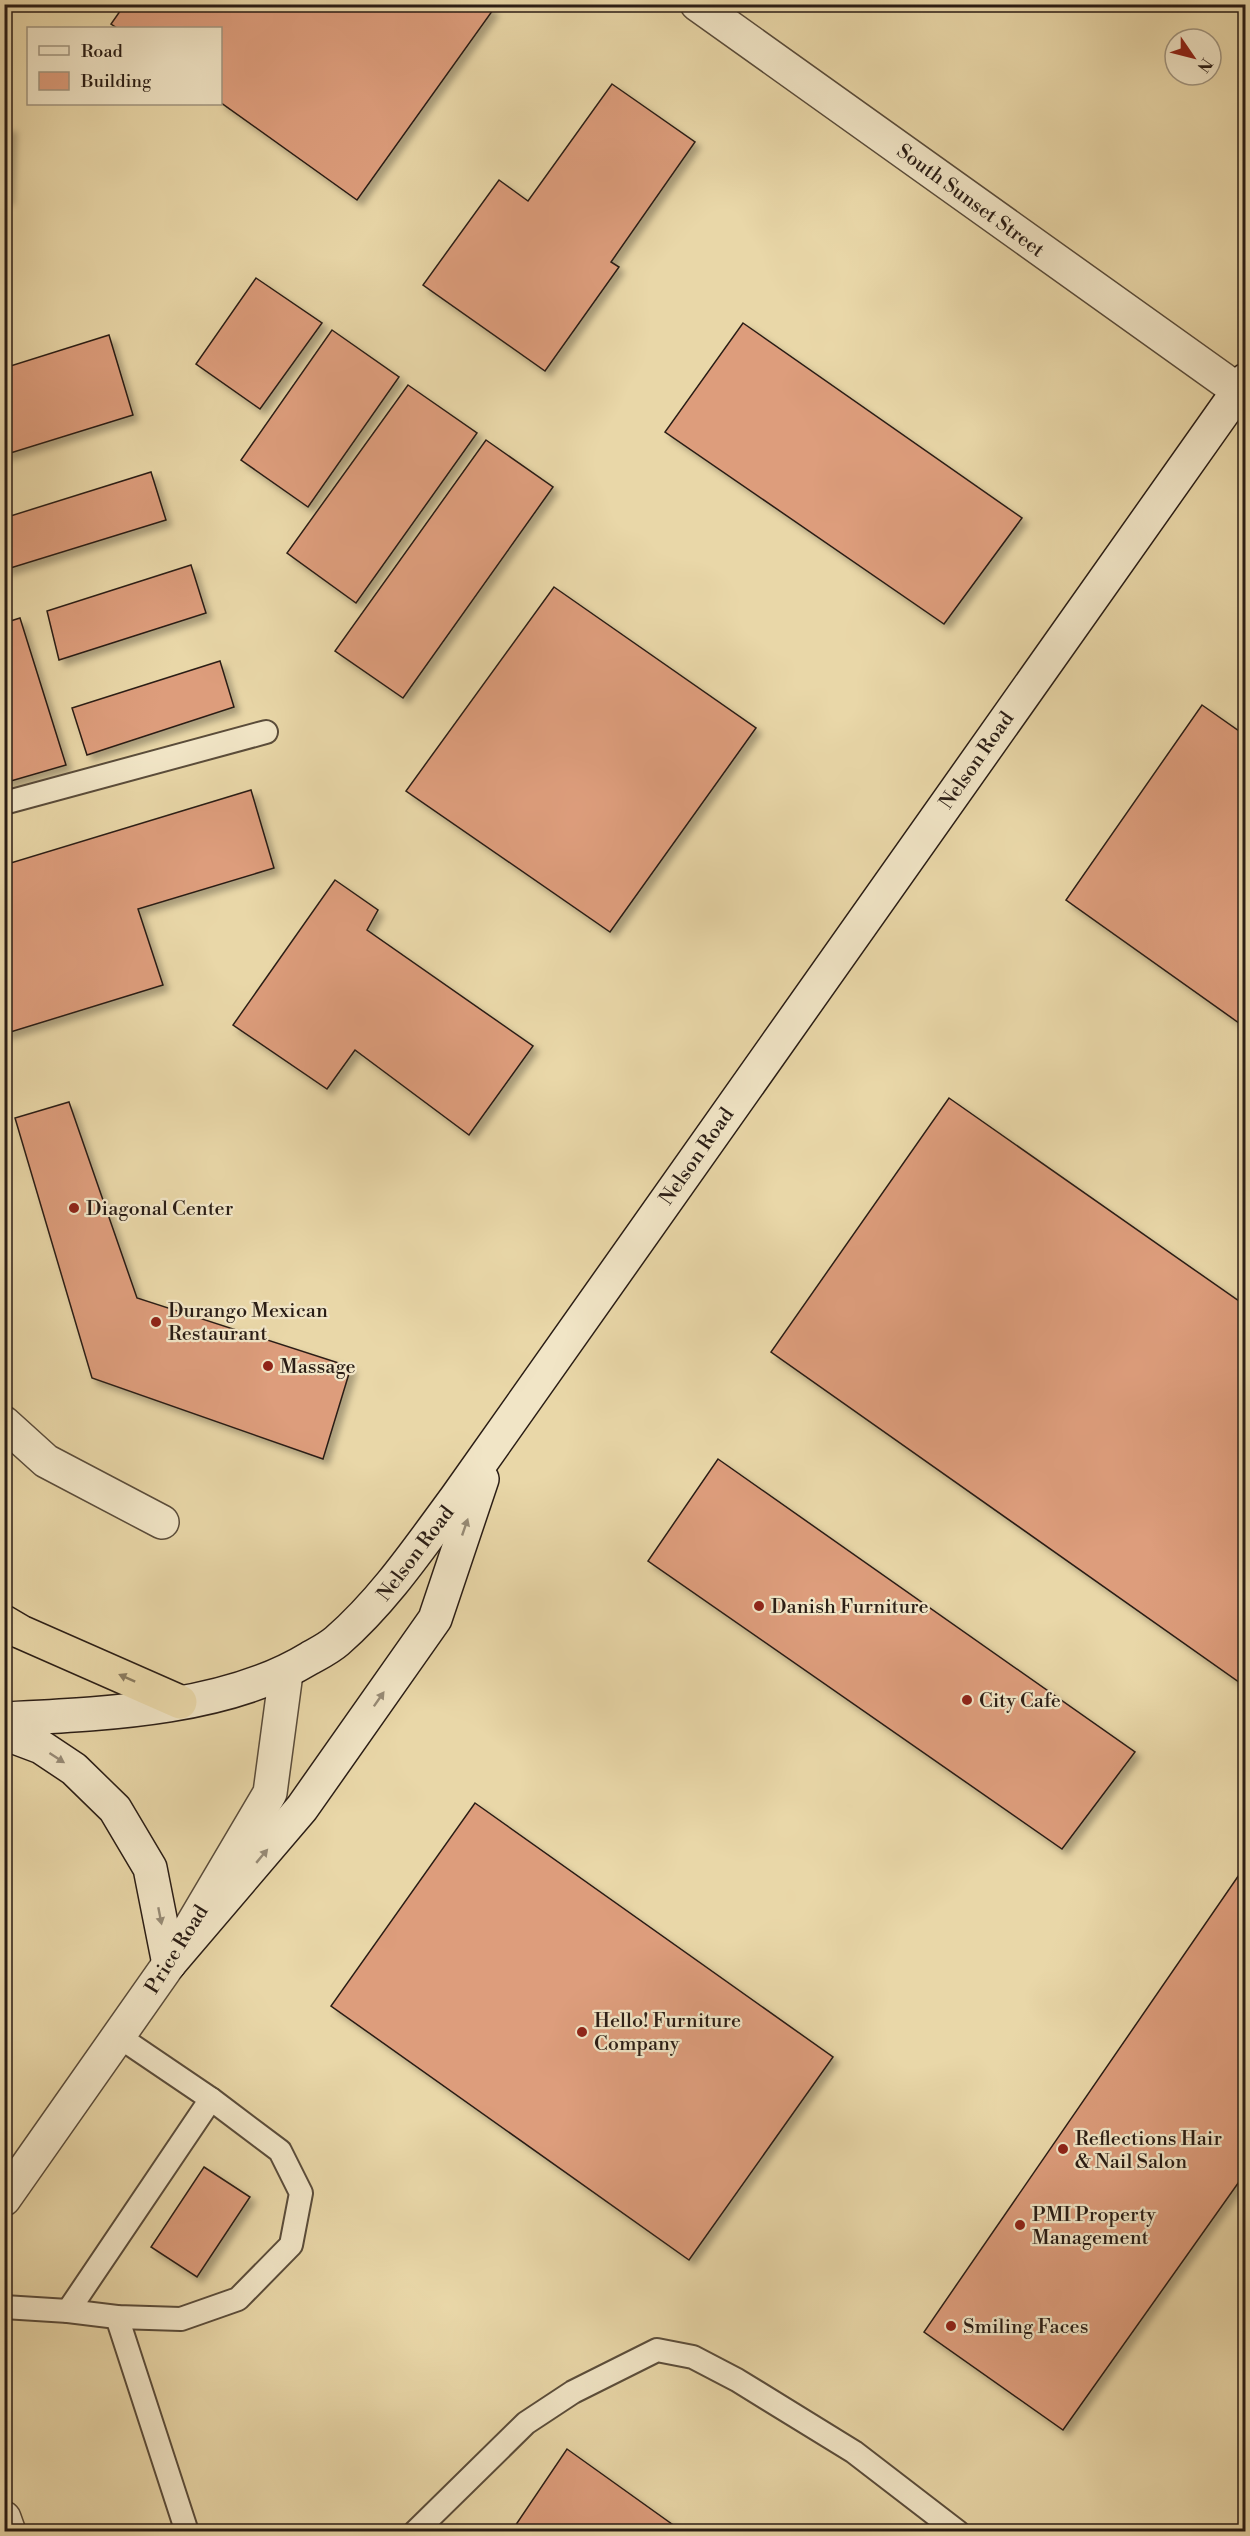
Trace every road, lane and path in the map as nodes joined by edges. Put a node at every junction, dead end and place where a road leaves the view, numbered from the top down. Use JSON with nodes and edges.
{"nodes":[{"id":1,"x":697,"y":4,"type":"edge"},
{"id":2,"x":1243,"y":389,"type":"edge"},
{"id":3,"x":266,"y":732,"type":"dead end"},
{"id":4,"x":4,"y":803,"type":"edge"},
{"id":5,"x":4,"y":1423,"type":"edge"},
{"id":6,"x":493,"y":1445,"type":"junction"},
{"id":7,"x":162,"y":1522,"type":"dead end"},
{"id":8,"x":4,"y":1622,"type":"edge"},
{"id":9,"x":286,"y":1673,"type":"junction"},
{"id":10,"x":180,"y":1702,"type":"junction"},
{"id":11,"x":4,"y":1719,"type":"edge"},
{"id":12,"x":4,"y":1733,"type":"edge"},
{"id":13,"x":169,"y":1964,"type":"junction"},
{"id":14,"x":118,"y":2036,"type":"junction"},
{"id":15,"x":211,"y":2099,"type":"junction"},
{"id":16,"x":4,"y":2199,"type":"edge"},
{"id":17,"x":4,"y":2307,"type":"edge"},
{"id":18,"x":68,"y":2311,"type":"junction"},
{"id":19,"x":117,"y":2317,"type":"junction"},
{"id":20,"x":4,"y":2517,"type":"edge"},
{"id":21,"x":9,"y":2532,"type":"edge"},
{"id":22,"x":187,"y":2532,"type":"edge"},
{"id":23,"x":415,"y":2532,"type":"edge"},
{"id":24,"x":958,"y":2532,"type":"edge"}],
"edges":[{"from":1,"to":2,"type":"main road","name":"South Sunset Street"},
{"from":2,"to":6,"type":"main road","name":"Nelson Road"},
{"from":3,"to":4,"type":"lane"},
{"from":5,"to":7,"type":"main road"},
{"from":6,"to":9,"type":"main road","name":"Nelson Road"},
{"from":13,"to":6,"type":"main road","one_way":true},
{"from":10,"to":8,"type":"highway","one_way":true},
{"from":9,"to":10,"type":"main road","name":"Nelson Road"},
{"from":9,"to":13,"type":"main road","name":"Price Road"},
{"from":10,"to":11,"type":"main road","name":"Nelson Road"},
{"from":12,"to":13,"type":"main road","one_way":true},
{"from":13,"to":14,"type":"main road","name":"Price Road"},
{"from":14,"to":15,"type":"lane"},
{"from":14,"to":16,"type":"main road","name":"Price Road"},
{"from":15,"to":18,"type":"lane"},
{"from":15,"to":19,"type":"lane"},
{"from":17,"to":18,"type":"lane"},
{"from":18,"to":19,"type":"lane"},
{"from":19,"to":22,"type":"lane"},
{"from":20,"to":21,"type":"main road"},
{"from":23,"to":24,"type":"lane"}]}
